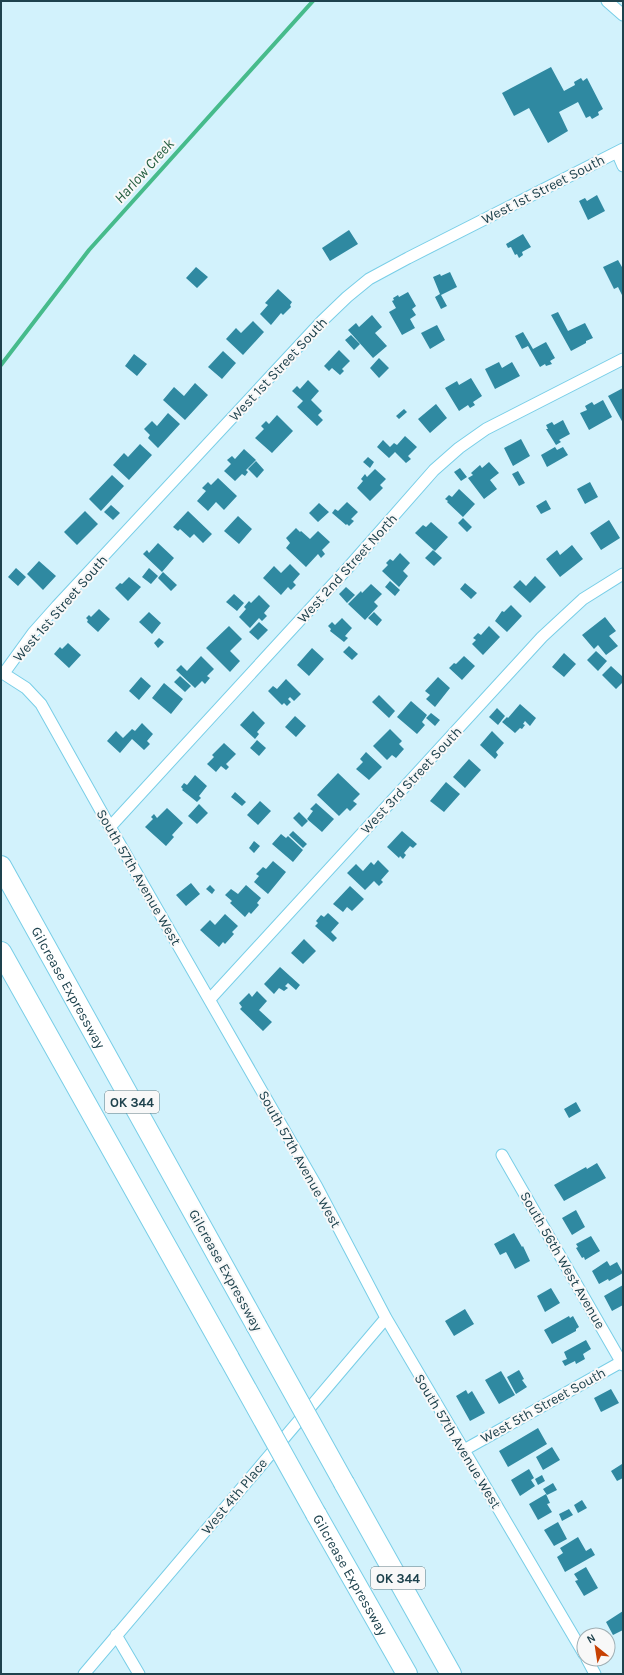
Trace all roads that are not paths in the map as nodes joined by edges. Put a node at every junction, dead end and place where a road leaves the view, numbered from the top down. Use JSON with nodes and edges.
{"nodes":[{"id":1,"x":607,"y":1,"type":"edge"},
{"id":2,"x":623,"y":15,"type":"edge"},
{"id":3,"x":620,"y":151,"type":"edge"},
{"id":4,"x":623,"y":166,"type":"edge"},
{"id":5,"x":623,"y":359,"type":"edge"},
{"id":6,"x":623,"y":574,"type":"edge"},
{"id":7,"x":3,"y":673,"type":"edge"},
{"id":8,"x":110,"y":828,"type":"junction"},
{"id":9,"x":1,"y":866,"type":"edge"},
{"id":10,"x":1,"y":952,"type":"edge"},
{"id":11,"x":210,"y":999,"type":"junction"},
{"id":12,"x":502,"y":1155,"type":"dead end"},
{"id":13,"x":386,"y":1318,"type":"junction"},
{"id":14,"x":622,"y":1362,"type":"edge"},
{"id":15,"x":464,"y":1450,"type":"junction"},
{"id":16,"x":116,"y":1635,"type":"junction"},
{"id":17,"x":576,"y":1640,"type":"edge"},
{"id":18,"x":84,"y":1674,"type":"edge"},
{"id":19,"x":139,"y":1674,"type":"edge"},
{"id":20,"x":407,"y":1674,"type":"edge"},
{"id":21,"x":451,"y":1674,"type":"edge"}],
"edges":[{"from":1,"to":2,"type":"street"},
{"from":3,"to":4,"type":"street"},
{"from":3,"to":7,"type":"street","name":"West 1st Street South"},
{"from":5,"to":8,"type":"street","name":"West 2nd Street North"},
{"from":6,"to":11,"type":"street","name":"West 3rd Street South"},
{"from":7,"to":8,"type":"street","name":"South 57th Avenue West"},
{"from":8,"to":11,"type":"street","name":"South 57th Avenue West"},
{"from":9,"to":21,"type":"highway","name":"Gilcrease Expressway","number":"OK 344","bridge":true},
{"from":10,"to":20,"type":"highway","name":"Gilcrease Expressway","number":"OK 344","bridge":true},
{"from":11,"to":13,"type":"street","name":"South 57th Avenue West"},
{"from":12,"to":14,"type":"street","name":"South 56th West Avenue"},
{"from":13,"to":15,"type":"street","name":"South 57th Avenue West"},
{"from":13,"to":16,"type":"street","name":"West 4th Place"},
{"from":14,"to":15,"type":"street","name":"West 5th Street South"},
{"from":15,"to":17,"type":"street","name":"South 57th Avenue West"},
{"from":16,"to":18,"type":"street","name":"West 4th Place"},
{"from":16,"to":19,"type":"street"}]}
